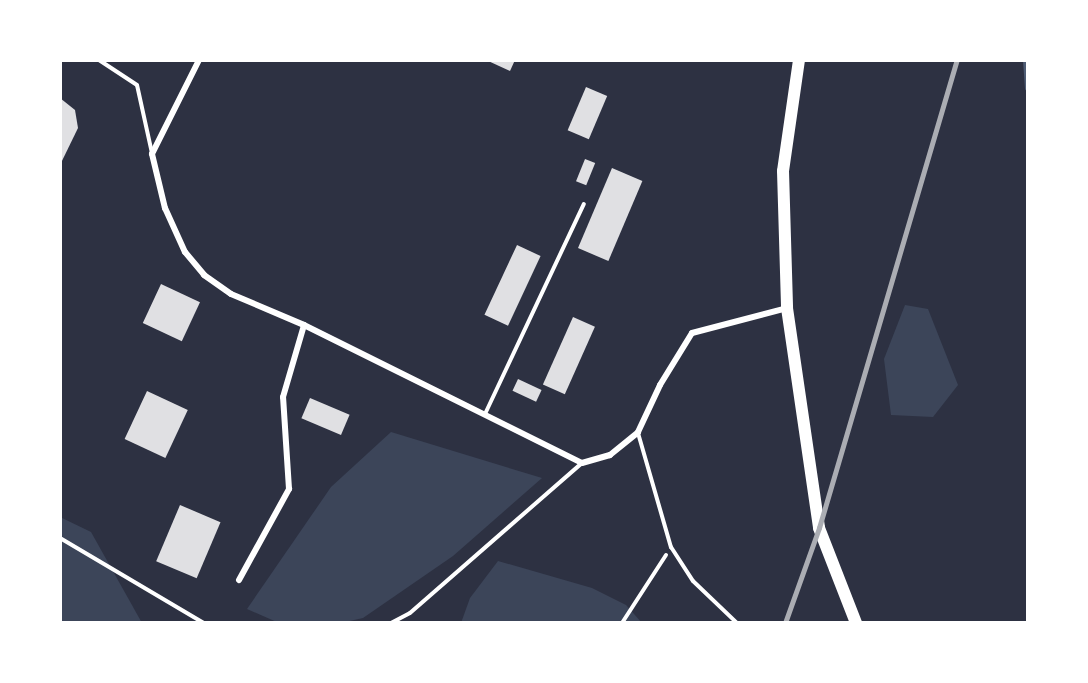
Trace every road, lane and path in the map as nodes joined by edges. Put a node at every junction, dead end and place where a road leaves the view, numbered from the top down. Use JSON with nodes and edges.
{"nodes":[{"id":1,"x":99,"y":60,"type":"edge"},
{"id":2,"x":199,"y":60,"type":"edge"},
{"id":3,"x":799,"y":60,"type":"edge"},
{"id":4,"x":152,"y":154,"type":"junction"},
{"id":5,"x":584,"y":204,"type":"dead end"},
{"id":6,"x":787,"y":308,"type":"junction"},
{"id":7,"x":304,"y":325,"type":"junction"},
{"id":8,"x":485,"y":414,"type":"junction"},
{"id":9,"x":638,"y":432,"type":"junction"},
{"id":10,"x":582,"y":463,"type":"junction"},
{"id":11,"x":60,"y":538,"type":"edge"},
{"id":12,"x":671,"y":547,"type":"junction"},
{"id":13,"x":239,"y":580,"type":"dead end"},
{"id":14,"x":204,"y":623,"type":"edge"},
{"id":15,"x":391,"y":623,"type":"edge"},
{"id":16,"x":622,"y":623,"type":"edge"},
{"id":17,"x":736,"y":623,"type":"edge"},
{"id":18,"x":856,"y":623,"type":"edge"}],
"edges":[{"from":1,"to":4,"type":"lane"},
{"from":2,"to":4,"type":"street"},
{"from":3,"to":6,"type":"main road"},
{"from":4,"to":7,"type":"street"},
{"from":5,"to":8,"type":"lane"},
{"from":6,"to":9,"type":"street"},
{"from":6,"to":18,"type":"main road"},
{"from":7,"to":8,"type":"street"},
{"from":7,"to":13,"type":"street"},
{"from":8,"to":10,"type":"street"},
{"from":9,"to":10,"type":"street"},
{"from":9,"to":12,"type":"lane"},
{"from":10,"to":15,"type":"lane"},
{"from":11,"to":14,"type":"path"},
{"from":12,"to":16,"type":"path"},
{"from":12,"to":17,"type":"lane"}]}
